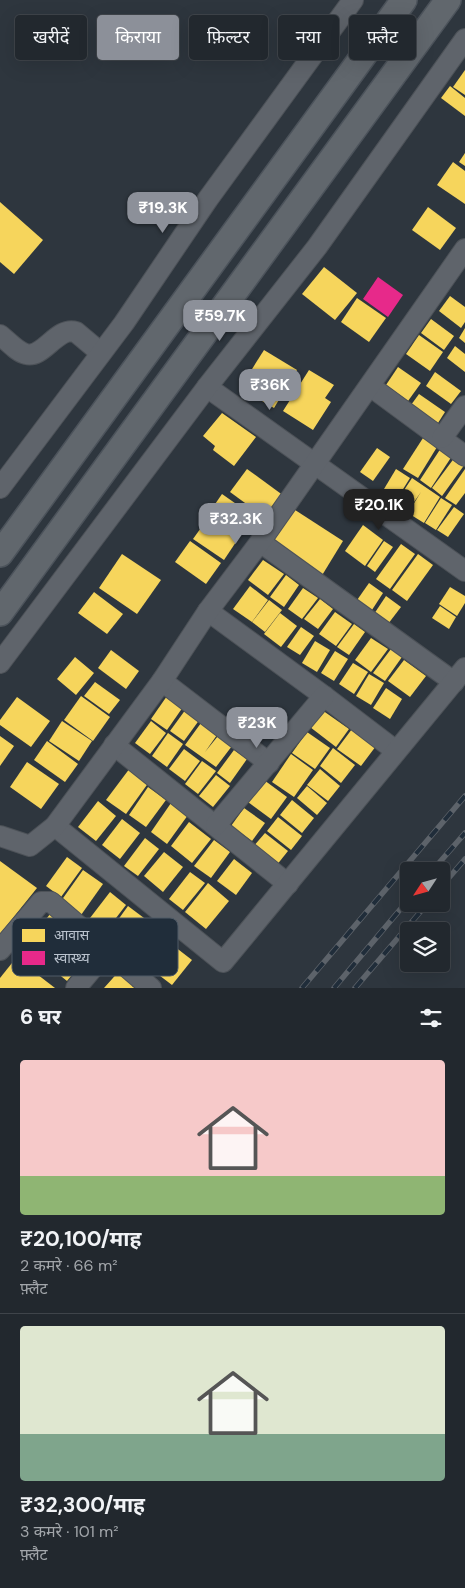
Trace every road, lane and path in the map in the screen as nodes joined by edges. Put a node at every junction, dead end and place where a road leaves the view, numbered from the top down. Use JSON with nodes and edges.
{"nodes":[{"id":1,"x":353,"y":0,"type":"edge"},
{"id":2,"x":404,"y":0,"type":"edge"},
{"id":3,"x":448,"y":0,"type":"edge"},
{"id":4,"x":465,"y":39,"type":"edge"},
{"id":5,"x":465,"y":249,"type":"edge"},
{"id":6,"x":0,"y":336,"type":"edge"},
{"id":7,"x":101,"y":353,"type":"junction"},
{"id":8,"x":207,"y":386,"type":"junction"},
{"id":9,"x":370,"y":386,"type":"junction"},
{"id":10,"x":465,"y":406,"type":"edge"},
{"id":11,"x":442,"y":438,"type":"junction"},
{"id":12,"x":465,"y":456,"type":"edge"},
{"id":13,"x":314,"y":463,"type":"junction"},
{"id":14,"x":0,"y":488,"type":"edge"},
{"id":15,"x":260,"y":542,"type":"junction"},
{"id":16,"x":0,"y":554,"type":"edge"},
{"id":17,"x":465,"y":571,"type":"edge"},
{"id":18,"x":208,"y":611,"type":"junction"},
{"id":19,"x":0,"y":613,"type":"edge"},
{"id":20,"x":0,"y":664,"type":"edge"},
{"id":21,"x":460,"y":675,"type":"edge"},
{"id":22,"x":162,"y":681,"type":"junction"},
{"id":23,"x":324,"y":696,"type":"junction"},
{"id":24,"x":114,"y":745,"type":"junction"},
{"id":25,"x":396,"y":751,"type":"junction"},
{"id":26,"x":268,"y":763,"type":"junction"},
{"id":27,"x":55,"y":826,"type":"junction"},
{"id":28,"x":216,"y":826,"type":"junction"},
{"id":29,"x":0,"y":836,"type":"edge"},
{"id":30,"x":288,"y":884,"type":"junction"},
{"id":31,"x":27,"y":918,"type":"edge"},
{"id":32,"x":70,"y":918,"type":"edge"},
{"id":33,"x":169,"y":918,"type":"edge"},
{"id":34,"x":178,"y":926,"type":"edge"},
{"id":35,"x":12,"y":936,"type":"edge"},
{"id":36,"x":0,"y":950,"type":"edge"},
{"id":37,"x":86,"y":976,"type":"edge"},
{"id":38,"x":137,"y":976,"type":"edge"},
{"id":39,"x":76,"y":988,"type":"edge"},
{"id":40,"x":151,"y":988,"type":"edge"}],
"edges":[{"from":1,"to":7,"type":"street"},
{"from":2,"to":16,"type":"main road"},
{"from":3,"to":19,"type":"main road"},
{"from":4,"to":8,"type":"street"},
{"from":5,"to":9,"type":"street"},
{"from":6,"to":7,"type":"street"},
{"from":7,"to":14,"type":"street"},
{"from":8,"to":13,"type":"street"},
{"from":8,"to":20,"type":"street"},
{"from":9,"to":11,"type":"street"},
{"from":9,"to":13,"type":"street"},
{"from":10,"to":11,"type":"street"},
{"from":11,"to":12,"type":"street"},
{"from":13,"to":15,"type":"street"},
{"from":13,"to":17,"type":"street"},
{"from":15,"to":18,"type":"street"},
{"from":15,"to":21,"type":"street"},
{"from":18,"to":22,"type":"street"},
{"from":18,"to":23,"type":"street"},
{"from":21,"to":25,"type":"street"},
{"from":22,"to":24,"type":"street"},
{"from":22,"to":26,"type":"street"},
{"from":23,"to":25,"type":"street"},
{"from":23,"to":26,"type":"street"},
{"from":24,"to":27,"type":"street"},
{"from":24,"to":28,"type":"street"},
{"from":25,"to":30,"type":"street"},
{"from":26,"to":28,"type":"street"},
{"from":27,"to":29,"type":"street"},
{"from":27,"to":33,"type":"street"},
{"from":28,"to":30,"type":"street"},
{"from":30,"to":34,"type":"street"},
{"from":31,"to":32,"type":"street"},
{"from":35,"to":36,"type":"street"},
{"from":37,"to":39,"type":"street"},
{"from":38,"to":40,"type":"street"}]}
